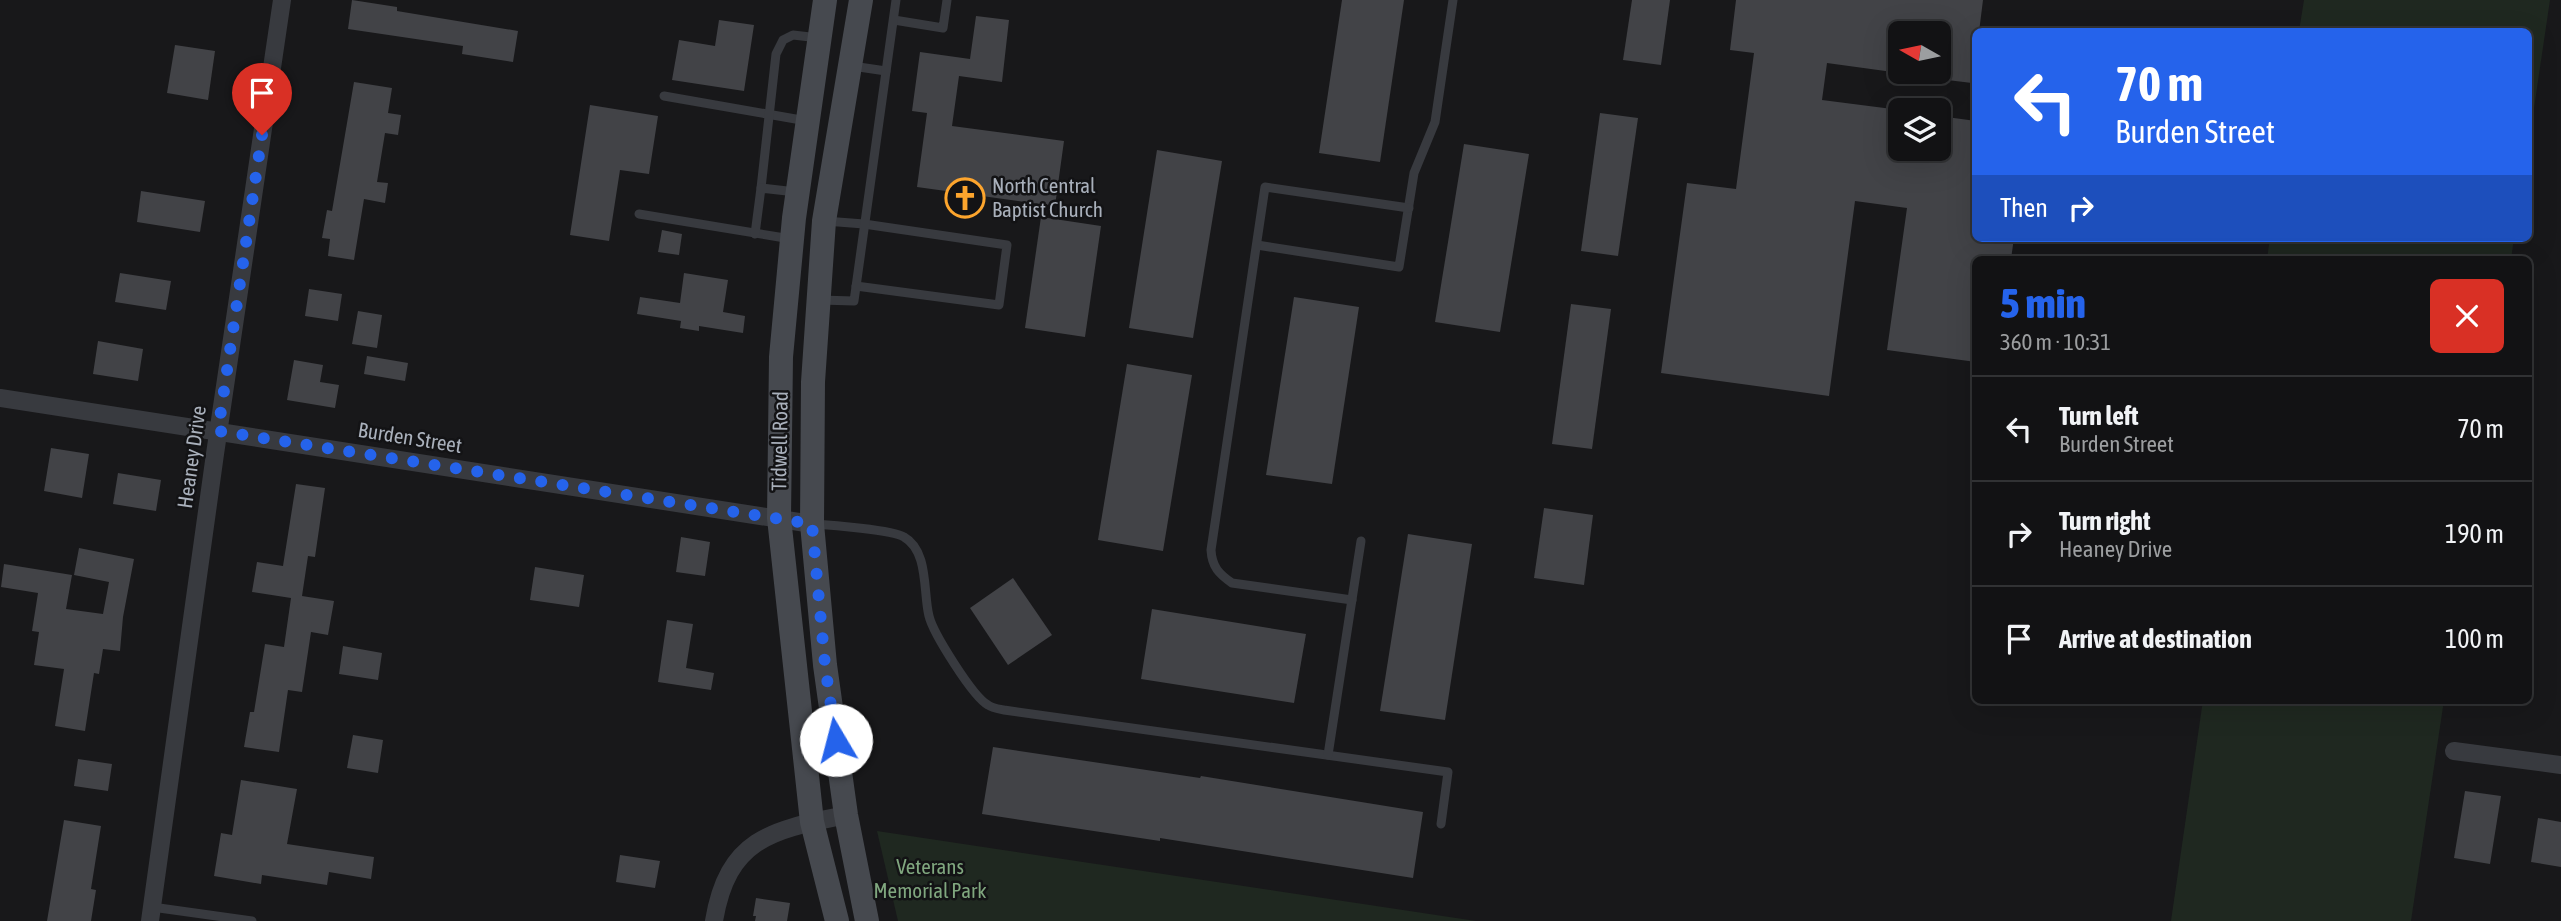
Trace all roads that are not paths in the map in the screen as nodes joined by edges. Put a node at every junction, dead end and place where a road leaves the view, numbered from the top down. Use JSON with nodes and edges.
{"nodes":[{"id":1,"x":282,"y":0,"type":"edge"},
{"id":2,"x":825,"y":0,"type":"edge"},
{"id":3,"x":861,"y":0,"type":"edge"},
{"id":4,"x":896,"y":0,"type":"edge"},
{"id":5,"x":947,"y":0,"type":"edge"},
{"id":6,"x":1453,"y":0,"type":"edge"},
{"id":7,"x":894,"y":20,"type":"junction"},
{"id":8,"x":820,"y":38,"type":"junction"},
{"id":9,"x":850,"y":66,"type":"junction"},
{"id":10,"x":886,"y":71,"type":"junction"},
{"id":11,"x":664,"y":96,"type":"dead end"},
{"id":12,"x":768,"y":116,"type":"junction"},
{"id":13,"x":807,"y":121,"type":"junction"},
{"id":14,"x":761,"y":188,"type":"junction"},
{"id":15,"x":798,"y":192,"type":"junction"},
{"id":16,"x":1409,"y":208,"type":"junction"},
{"id":17,"x":639,"y":215,"type":"dead end"},
{"id":18,"x":824,"y":221,"type":"junction"},
{"id":19,"x":864,"y":224,"type":"junction"},
{"id":20,"x":793,"y":228,"type":"junction"},
{"id":21,"x":755,"y":234,"type":"junction"},
{"id":22,"x":1257,"y":245,"type":"junction"},
{"id":23,"x":856,"y":286,"type":"junction"},
{"id":24,"x":819,"y":300,"type":"junction"},
{"id":25,"x":0,"y":398,"type":"edge"},
{"id":26,"x":218,"y":431,"type":"junction"},
{"id":27,"x":779,"y":518,"type":"junction"},
{"id":28,"x":812,"y":524,"type":"junction"},
{"id":29,"x":1361,"y":541,"type":"dead end"},
{"id":30,"x":1352,"y":600,"type":"junction"},
{"id":31,"x":2454,"y":751,"type":"dead end"},
{"id":32,"x":1328,"y":755,"type":"junction"},
{"id":33,"x":2561,"y":765,"type":"edge"},
{"id":34,"x":846,"y":815,"type":"junction"},
{"id":35,"x":812,"y":822,"type":"junction"},
{"id":36,"x":1441,"y":824,"type":"dead end"},
{"id":37,"x":151,"y":914,"type":"edge"},
{"id":38,"x":252,"y":921,"type":"edge"},
{"id":39,"x":714,"y":921,"type":"edge"},
{"id":40,"x":837,"y":921,"type":"edge"},
{"id":41,"x":867,"y":921,"type":"edge"}],
"edges":[{"from":1,"to":26,"type":"street","name":"Heaney Drive"},
{"from":2,"to":8,"type":"main road","name":"Tidwell Road"},
{"from":3,"to":9,"type":"main road","name":"Tidwell Road"},
{"from":4,"to":7,"type":"lane"},
{"from":5,"to":7,"type":"lane"},
{"from":6,"to":16,"type":"lane"},
{"from":7,"to":10,"type":"lane"},
{"from":8,"to":12,"type":"lane"},
{"from":8,"to":13,"type":"main road","name":"Tidwell Road"},
{"from":9,"to":10,"type":"lane"},
{"from":9,"to":18,"type":"main road","name":"Tidwell Road"},
{"from":10,"to":19,"type":"lane"},
{"from":11,"to":12,"type":"lane"},
{"from":12,"to":13,"type":"lane"},
{"from":12,"to":14,"type":"lane"},
{"from":13,"to":15,"type":"main road","name":"Tidwell Road"},
{"from":14,"to":15,"type":"lane"},
{"from":14,"to":21,"type":"lane"},
{"from":15,"to":20,"type":"main road","name":"Tidwell Road"},
{"from":16,"to":22,"type":"lane"},
{"from":16,"to":22,"type":"lane"},
{"from":17,"to":21,"type":"lane"},
{"from":18,"to":19,"type":"lane"},
{"from":18,"to":20,"type":"main road"},
{"from":18,"to":24,"type":"main road","name":"Tidwell Road"},
{"from":19,"to":23,"type":"lane"},
{"from":19,"to":23,"type":"lane"},
{"from":20,"to":21,"type":"lane"},
{"from":20,"to":27,"type":"main road","name":"Tidwell Road"},
{"from":22,"to":30,"type":"lane"},
{"from":23,"to":24,"type":"lane"},
{"from":24,"to":28,"type":"main road","name":"Tidwell Road"},
{"from":25,"to":26,"type":"street","name":"Burden Street"},
{"from":26,"to":27,"type":"street","name":"Burden Street"},
{"from":26,"to":37,"type":"street","name":"Heaney Drive"},
{"from":27,"to":28,"type":"street","name":"Burden Street"},
{"from":27,"to":35,"type":"main road","name":"Tidwell Road"},
{"from":28,"to":32,"type":"lane"},
{"from":28,"to":34,"type":"main road","name":"Tidwell Road"},
{"from":29,"to":30,"type":"lane"},
{"from":30,"to":32,"type":"lane"},
{"from":31,"to":33,"type":"street"},
{"from":32,"to":36,"type":"lane"},
{"from":34,"to":35,"type":"street"},
{"from":34,"to":41,"type":"main road","name":"Tidwell Road"},
{"from":35,"to":39,"type":"street"},
{"from":35,"to":40,"type":"main road","name":"Tidwell Road"},
{"from":37,"to":38,"type":"lane"}]}
